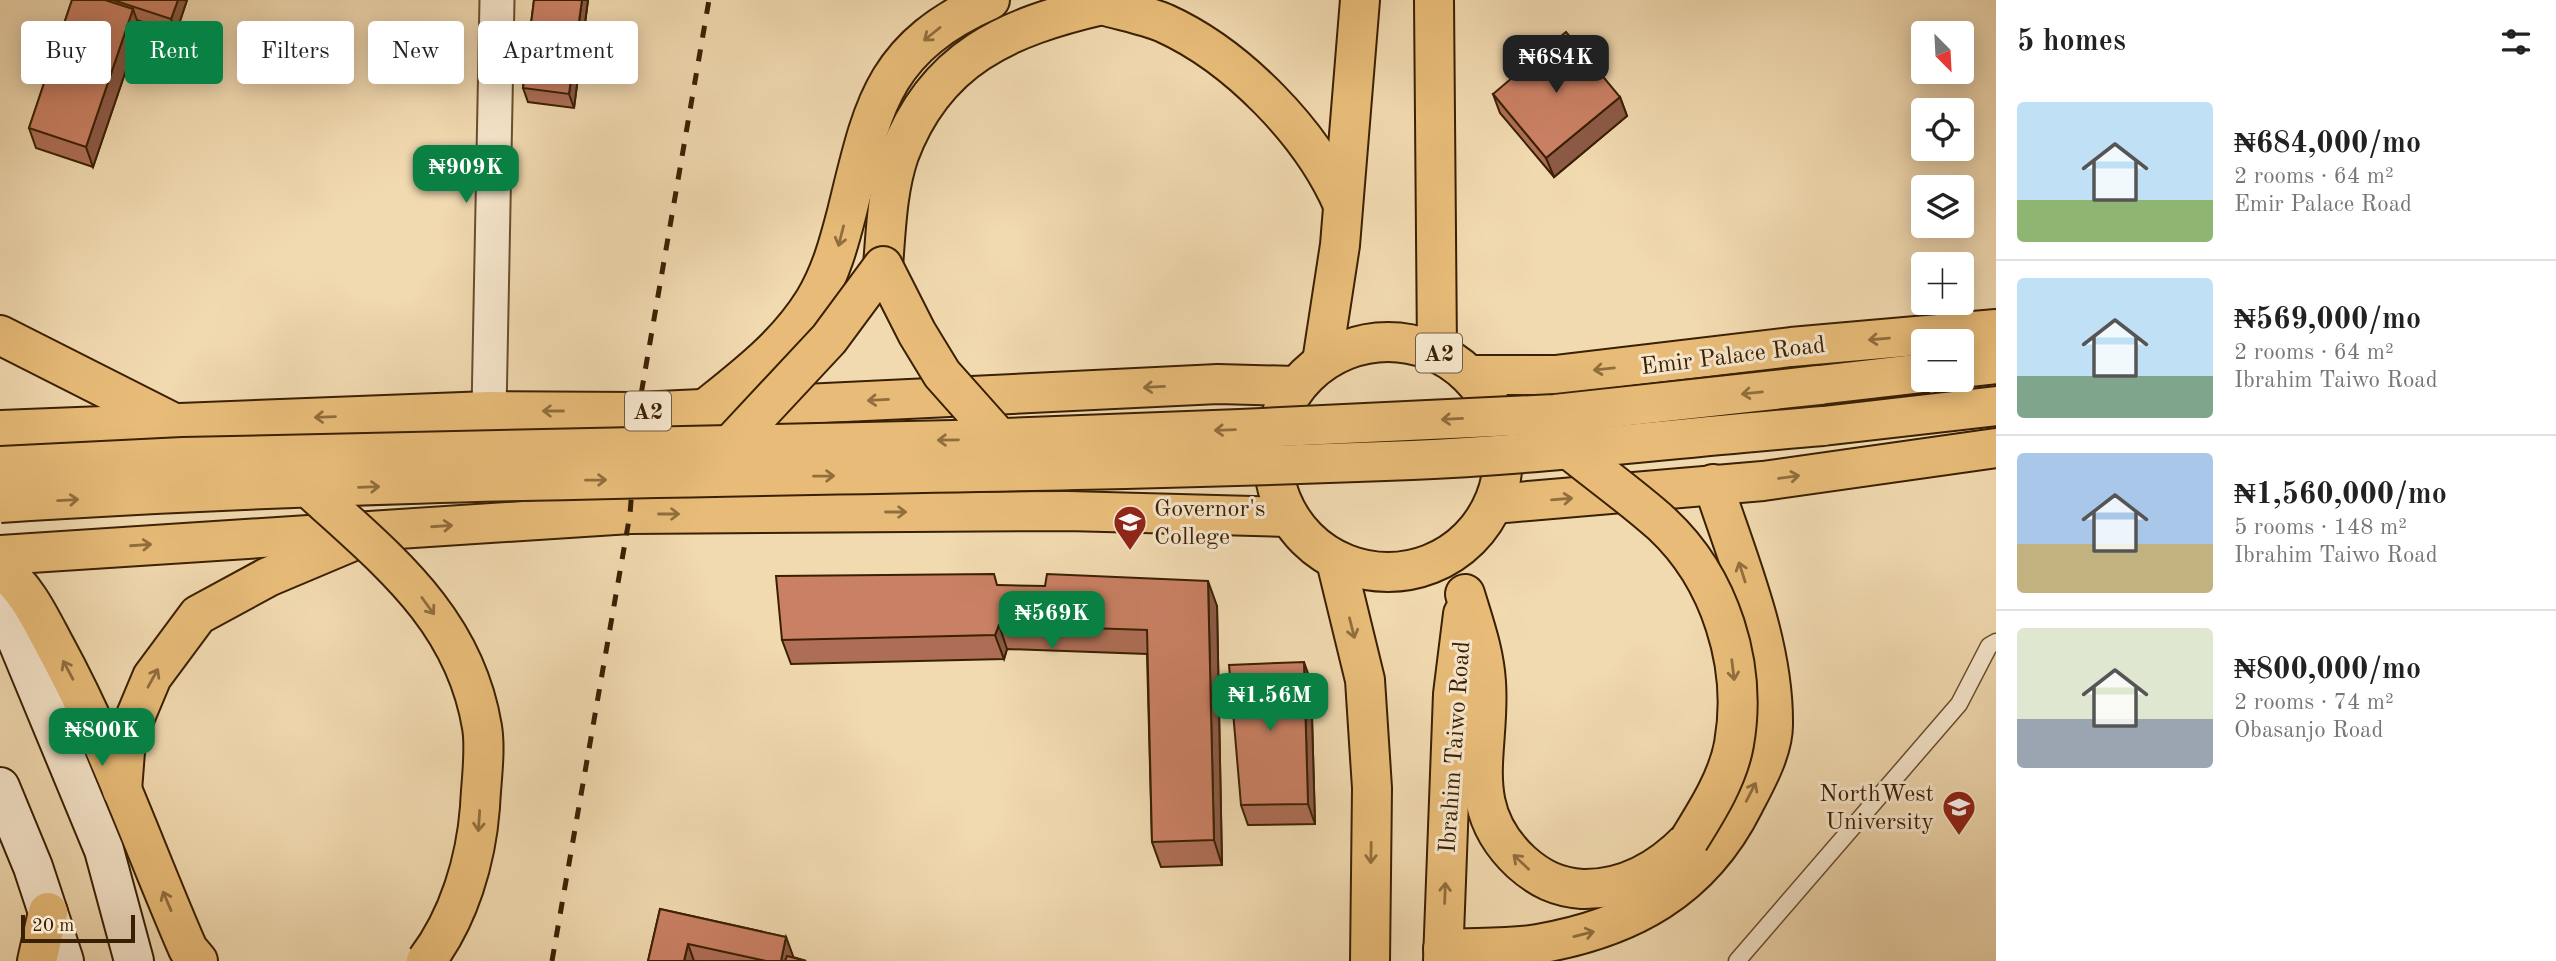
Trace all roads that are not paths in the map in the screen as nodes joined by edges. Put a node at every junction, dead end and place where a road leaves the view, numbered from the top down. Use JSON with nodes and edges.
{"nodes":[{"id":1,"x":497,"y":0,"type":"edge"},
{"id":2,"x":990,"y":0,"type":"edge"},
{"id":3,"x":1360,"y":0,"type":"edge"},
{"id":4,"x":1433,"y":0,"type":"edge"},
{"id":5,"x":1105,"y":3,"type":"edge"},
{"id":6,"x":1343,"y":205,"type":"junction"},
{"id":7,"x":883,"y":266,"type":"junction"},
{"id":8,"x":1996,"y":329,"type":"edge"},
{"id":9,"x":0,"y":335,"type":"edge"},
{"id":10,"x":1437,"y":352,"type":"junction"},
{"id":11,"x":1996,"y":364,"type":"edge"},
{"id":12,"x":1974,"y":367,"type":"edge"},
{"id":13,"x":1309,"y":374,"type":"junction"},
{"id":14,"x":1911,"y":374,"type":"edge"},
{"id":15,"x":1471,"y":375,"type":"junction"},
{"id":16,"x":1996,"y":406,"type":"edge"},
{"id":17,"x":705,"y":408,"type":"junction"},
{"id":18,"x":489,"y":411,"type":"junction"},
{"id":19,"x":174,"y":423,"type":"junction"},
{"id":20,"x":0,"y":430,"type":"edge"},
{"id":21,"x":999,"y":438,"type":"junction"},
{"id":22,"x":731,"y":444,"type":"junction"},
{"id":23,"x":1566,"y":447,"type":"junction"},
{"id":24,"x":1996,"y":448,"type":"edge"},
{"id":25,"x":0,"y":466,"type":"edge"},
{"id":26,"x":1713,"y":484,"type":"junction"},
{"id":27,"x":311,"y":489,"type":"junction"},
{"id":28,"x":0,"y":503,"type":"edge"},
{"id":29,"x":1287,"y":517,"type":"junction"},
{"id":30,"x":1484,"y":519,"type":"junction"},
{"id":31,"x":382,"y":530,"type":"junction"},
{"id":32,"x":0,"y":555,"type":"edge"},
{"id":33,"x":1336,"y":562,"type":"junction"},
{"id":34,"x":0,"y":568,"type":"edge"},
{"id":35,"x":1465,"y":594,"type":"junction"},
{"id":36,"x":0,"y":600,"type":"edge"},
{"id":37,"x":1996,"y":642,"type":"edge"},
{"id":38,"x":0,"y":787,"type":"edge"},
{"id":39,"x":122,"y":790,"type":"junction"},
{"id":40,"x":48,"y":912,"type":"junction"},
{"id":41,"x":1443,"y":955,"type":"edge"},
{"id":42,"x":37,"y":961,"type":"edge"},
{"id":43,"x":64,"y":961,"type":"edge"},
{"id":44,"x":134,"y":961,"type":"edge"},
{"id":45,"x":198,"y":961,"type":"edge"},
{"id":46,"x":426,"y":961,"type":"edge"},
{"id":47,"x":1370,"y":961,"type":"edge"},
{"id":48,"x":1737,"y":961,"type":"edge"}],
"edges":[{"from":1,"to":18,"type":"street"},
{"from":2,"to":17,"type":"main road","one_way":true},
{"from":3,"to":6,"type":"main road"},
{"from":4,"to":10,"type":"main road"},
{"from":5,"to":6,"type":"main road"},
{"from":5,"to":7,"type":"main road"},
{"from":6,"to":13,"type":"main road"},
{"from":7,"to":21,"type":"main road","bridge":true},
{"from":7,"to":22,"type":"main road","bridge":true},
{"from":8,"to":15,"type":"main road","name":"Emir Palace Road","one_way":true},
{"from":9,"to":19,"type":"main road"},
{"from":10,"to":13,"type":"main road","number":"A2"},
{"from":10,"to":15,"type":"main road","number":"A2"},
{"from":11,"to":12,"type":"main road"},
{"from":13,"to":17,"type":"main road","number":"A2","one_way":true},
{"from":13,"to":29,"type":"main road"},
{"from":14,"to":21,"type":"main road","one_way":true,"bridge":true},
{"from":15,"to":30,"type":"main road","number":"A2"},
{"from":16,"to":23,"type":"main road","bridge":true},
{"from":17,"to":18,"type":"main road","number":"A2","one_way":true},
{"from":18,"to":19,"type":"main road","number":"A2","one_way":true},
{"from":19,"to":20,"type":"main road","number":"A2"},
{"from":21,"to":22,"type":"main road","one_way":true,"bridge":true},
{"from":22,"to":25,"type":"main road","bridge":true},
{"from":27,"to":23,"type":"main road","one_way":true,"bridge":true},
{"from":23,"to":35,"type":"main road","one_way":true,"bridge":true},
{"from":26,"to":24,"type":"main road","one_way":true},
{"from":30,"to":26,"type":"main road","one_way":true},
{"from":41,"to":26,"type":"main road","one_way":true},
{"from":28,"to":27,"type":"main road","one_way":true,"bridge":true},
{"from":27,"to":46,"type":"main road","one_way":true,"bridge":true},
{"from":31,"to":29,"type":"main road","one_way":true},
{"from":29,"to":33,"type":"main road"},
{"from":30,"to":33,"type":"main road"},
{"from":30,"to":35,"type":"main road","name":"Ibrahim Taiwo Road","number":"A2"},
{"from":32,"to":31,"type":"main road","one_way":true},
{"from":39,"to":31,"type":"main road","one_way":true},
{"from":33,"to":47,"type":"main road","one_way":true},
{"from":39,"to":34,"type":"main road","one_way":true},
{"from":41,"to":35,"type":"main road","name":"Ibrahim Taiwo Road","number":"A2","one_way":true},
{"from":36,"to":44,"type":"main road"},
{"from":37,"to":48,"type":"lane"},
{"from":38,"to":40,"type":"main road"},
{"from":45,"to":39,"type":"main road","one_way":true},
{"from":40,"to":42,"type":"main road"},
{"from":40,"to":43,"type":"main road"}]}
